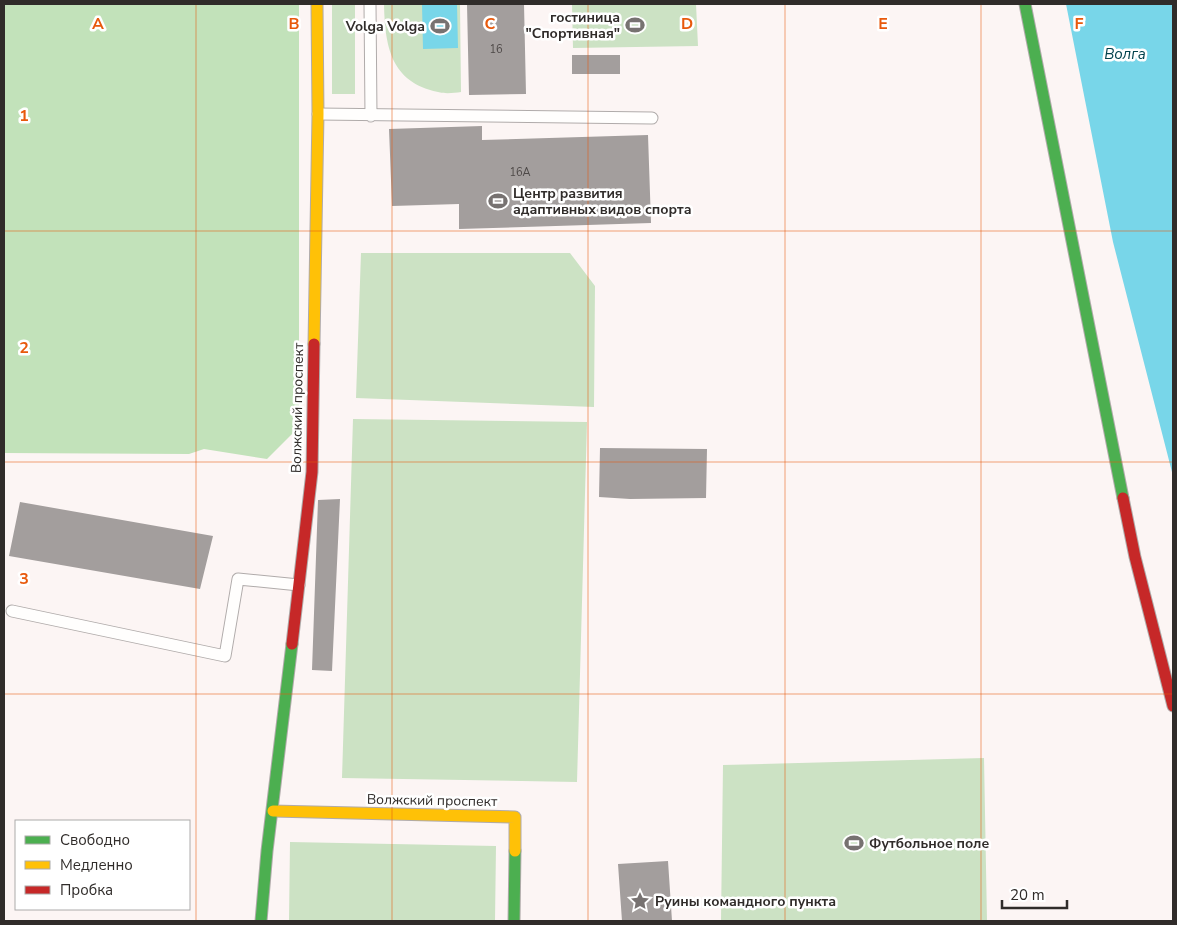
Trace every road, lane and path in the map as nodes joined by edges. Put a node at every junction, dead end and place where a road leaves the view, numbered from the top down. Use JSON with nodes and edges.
{"nodes":[{"id":1,"x":317,"y":4,"type":"edge"},
{"id":2,"x":370,"y":4,"type":"edge"},
{"id":3,"x":1025,"y":4,"type":"edge"},
{"id":4,"x":318,"y":114,"type":"junction"},
{"id":5,"x":371,"y":116,"type":"junction"},
{"id":6,"x":652,"y":118,"type":"dead end"},
{"id":7,"x":299,"y":585,"type":"junction"},
{"id":8,"x":12,"y":611,"type":"dead end"},
{"id":9,"x":1173,"y":706,"type":"edge"},
{"id":10,"x":273,"y":811,"type":"junction"},
{"id":11,"x":261,"y":921,"type":"edge"},
{"id":12,"x":514,"y":921,"type":"edge"}],
"edges":[{"from":1,"to":4,"type":"street","name":"Волжский проспект"},
{"from":2,"to":5,"type":"lane"},
{"from":3,"to":9,"type":"street"},
{"from":4,"to":5,"type":"lane"},
{"from":4,"to":7,"type":"street","name":"Волжский проспект"},
{"from":5,"to":6,"type":"lane"},
{"from":7,"to":8,"type":"lane"},
{"from":7,"to":10,"type":"street","name":"Волжский проспект"},
{"from":10,"to":11,"type":"street","name":"Волжский проспект"},
{"from":10,"to":12,"type":"street","name":"Волжский проспект"}]}
